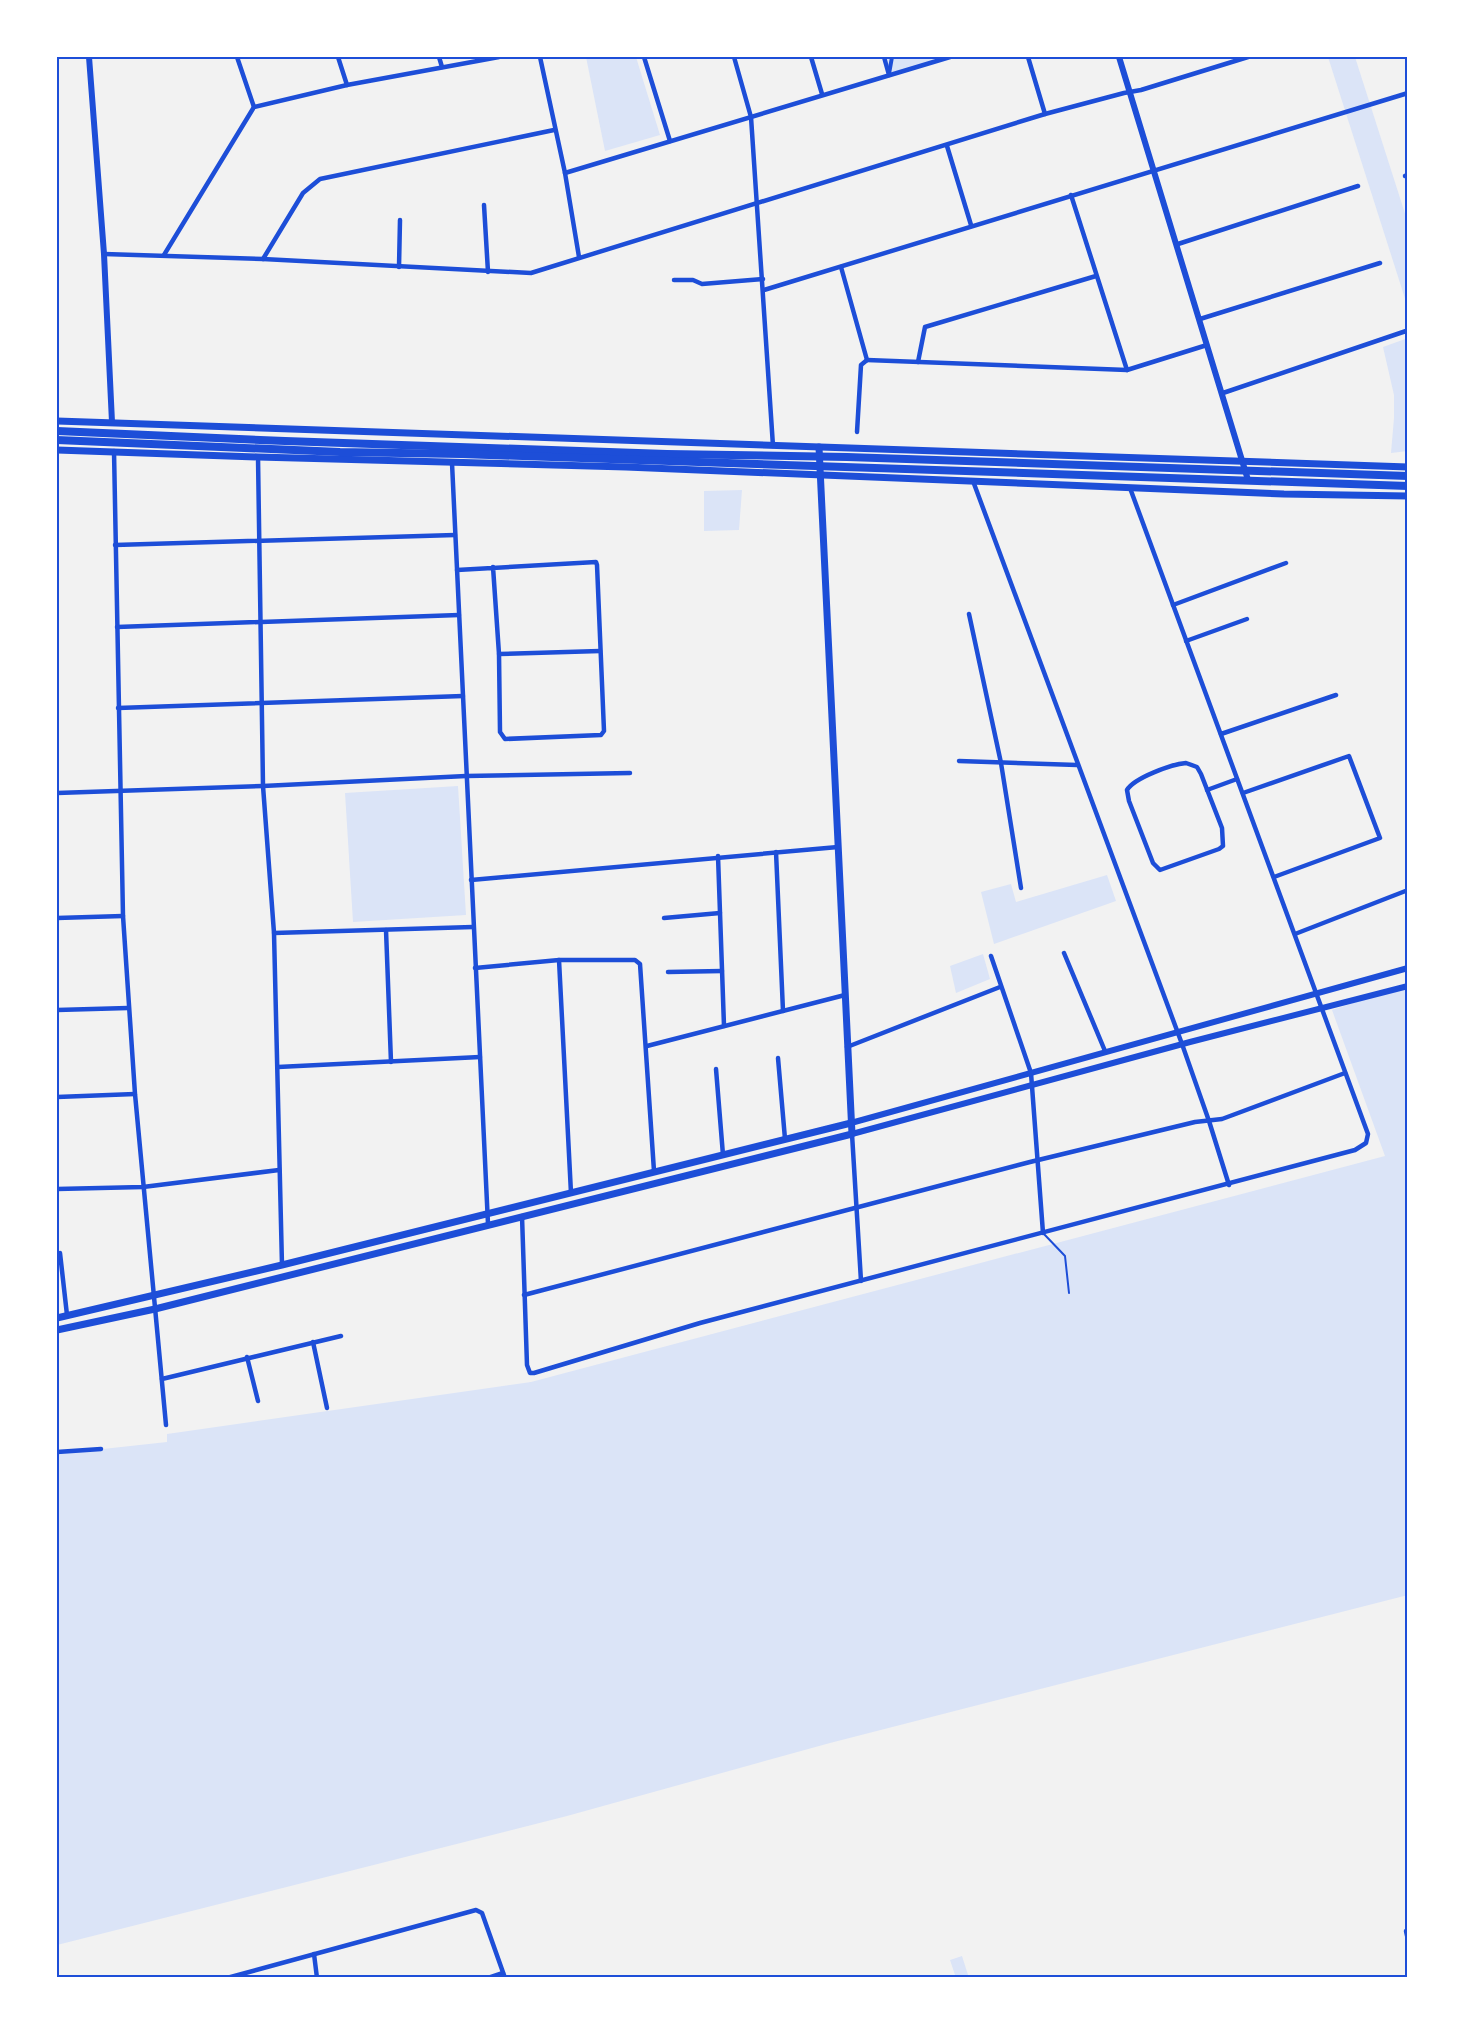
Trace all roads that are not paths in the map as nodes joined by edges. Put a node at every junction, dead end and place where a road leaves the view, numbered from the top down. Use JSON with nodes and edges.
{"nodes":[{"id":1,"x":89,"y":57,"type":"edge"},
{"id":2,"x":237,"y":57,"type":"edge"},
{"id":3,"x":338,"y":57,"type":"edge"},
{"id":4,"x":439,"y":57,"type":"edge"},
{"id":5,"x":499,"y":57,"type":"edge"},
{"id":6,"x":540,"y":57,"type":"edge"},
{"id":7,"x":644,"y":57,"type":"edge"},
{"id":8,"x":734,"y":57,"type":"edge"},
{"id":9,"x":811,"y":57,"type":"edge"},
{"id":10,"x":884,"y":57,"type":"edge"},
{"id":11,"x":892,"y":57,"type":"edge"},
{"id":12,"x":950,"y":57,"type":"edge"},
{"id":13,"x":1028,"y":57,"type":"edge"},
{"id":14,"x":1119,"y":57,"type":"edge"},
{"id":15,"x":1248,"y":57,"type":"edge"},
{"id":16,"x":442,"y":67,"type":"junction"},
{"id":17,"x":889,"y":75,"type":"junction"},
{"id":18,"x":347,"y":85,"type":"junction"},
{"id":19,"x":1130,"y":92,"type":"junction"},
{"id":20,"x":1408,"y":93,"type":"edge"},
{"id":21,"x":822,"y":94,"type":"junction"},
{"id":22,"x":254,"y":107,"type":"junction"},
{"id":23,"x":1045,"y":114,"type":"junction"},
{"id":24,"x":751,"y":117,"type":"junction"},
{"id":25,"x":554,"y":130,"type":"junction"},
{"id":26,"x":670,"y":141,"type":"junction"},
{"id":27,"x":947,"y":146,"type":"junction"},
{"id":28,"x":1154,"y":169,"type":"junction"},
{"id":29,"x":565,"y":173,"type":"junction"},
{"id":30,"x":1358,"y":186,"type":"dead end"},
{"id":31,"x":1071,"y":195,"type":"junction"},
{"id":32,"x":758,"y":204,"type":"junction"},
{"id":33,"x":484,"y":206,"type":"dead end"},
{"id":34,"x":400,"y":220,"type":"dead end"},
{"id":35,"x":971,"y":225,"type":"junction"},
{"id":36,"x":1178,"y":244,"type":"junction"},
{"id":37,"x":104,"y":254,"type":"junction"},
{"id":38,"x":164,"y":255,"type":"junction"},
{"id":39,"x":579,"y":257,"type":"junction"},
{"id":40,"x":263,"y":259,"type":"junction"},
{"id":41,"x":1380,"y":263,"type":"dead end"},
{"id":42,"x":399,"y":267,"type":"junction"},
{"id":43,"x":841,"y":267,"type":"junction"},
{"id":44,"x":488,"y":272,"type":"junction"},
{"id":45,"x":1096,"y":276,"type":"junction"},
{"id":46,"x":763,"y":279,"type":"junction"},
{"id":47,"x":674,"y":280,"type":"dead end"},
{"id":48,"x":764,"y":290,"type":"junction"},
{"id":49,"x":1200,"y":319,"type":"junction"},
{"id":50,"x":1406,"y":331,"type":"dead end"},
{"id":51,"x":1207,"y":345,"type":"junction"},
{"id":52,"x":867,"y":360,"type":"junction"},
{"id":53,"x":918,"y":362,"type":"junction"},
{"id":54,"x":1126,"y":370,"type":"junction"},
{"id":55,"x":1223,"y":393,"type":"junction"},
{"id":56,"x":57,"y":421,"type":"edge"},
{"id":57,"x":112,"y":422,"type":"junction"},
{"id":58,"x":57,"y":430,"type":"edge"},
{"id":59,"x":857,"y":432,"type":"dead end"},
{"id":60,"x":57,"y":440,"type":"edge"},
{"id":61,"x":772,"y":446,"type":"junction"},
{"id":62,"x":819,"y":447,"type":"junction"},
{"id":63,"x":57,"y":450,"type":"edge"},
{"id":64,"x":114,"y":452,"type":"junction"},
{"id":65,"x":819,"y":457,"type":"junction"},
{"id":66,"x":258,"y":458,"type":"junction"},
{"id":67,"x":1242,"y":461,"type":"junction"},
{"id":68,"x":452,"y":463,"type":"junction"},
{"id":69,"x":819,"y":466,"type":"junction"},
{"id":70,"x":1408,"y":467,"type":"edge"},
{"id":71,"x":1246,"y":471,"type":"junction"},
{"id":72,"x":819,"y":475,"type":"junction"},
{"id":73,"x":1408,"y":476,"type":"edge"},
{"id":74,"x":1248,"y":480,"type":"junction"},
{"id":75,"x":973,"y":481,"type":"junction"},
{"id":76,"x":1408,"y":486,"type":"edge"},
{"id":77,"x":1130,"y":488,"type":"junction"},
{"id":78,"x":1407,"y":498,"type":"edge"},
{"id":79,"x":455,"y":535,"type":"junction"},
{"id":80,"x":260,"y":541,"type":"junction"},
{"id":81,"x":116,"y":544,"type":"junction"},
{"id":82,"x":1286,"y":563,"type":"dead end"},
{"id":83,"x":493,"y":567,"type":"junction"},
{"id":84,"x":457,"y":570,"type":"junction"},
{"id":85,"x":1173,"y":605,"type":"junction"},
{"id":86,"x":969,"y":614,"type":"dead end"},
{"id":87,"x":459,"y":615,"type":"junction"},
{"id":88,"x":1247,"y":619,"type":"dead end"},
{"id":89,"x":262,"y":622,"type":"junction"},
{"id":90,"x":117,"y":627,"type":"junction"},
{"id":91,"x":1186,"y":640,"type":"junction"},
{"id":92,"x":600,"y":651,"type":"junction"},
{"id":93,"x":499,"y":654,"type":"junction"},
{"id":94,"x":1336,"y":695,"type":"dead end"},
{"id":95,"x":463,"y":696,"type":"junction"},
{"id":96,"x":263,"y":703,"type":"junction"},
{"id":97,"x":118,"y":708,"type":"junction"},
{"id":98,"x":1221,"y":734,"type":"junction"},
{"id":99,"x":959,"y":761,"type":"dead end"},
{"id":100,"x":1001,"y":763,"type":"junction"},
{"id":101,"x":1077,"y":765,"type":"junction"},
{"id":102,"x":630,"y":773,"type":"dead end"},
{"id":103,"x":466,"y":776,"type":"junction"},
{"id":104,"x":1237,"y":779,"type":"junction"},
{"id":105,"x":263,"y":786,"type":"junction"},
{"id":106,"x":1207,"y":789,"type":"junction"},
{"id":107,"x":120,"y":792,"type":"junction"},
{"id":108,"x":57,"y":793,"type":"edge"},
{"id":109,"x":1243,"y":794,"type":"junction"},
{"id":110,"x":838,"y":847,"type":"junction"},
{"id":111,"x":776,"y":852,"type":"junction"},
{"id":112,"x":718,"y":856,"type":"junction"},
{"id":113,"x":1274,"y":877,"type":"junction"},
{"id":114,"x":471,"y":880,"type":"junction"},
{"id":115,"x":1021,"y":888,"type":"dead end"},
{"id":116,"x":1408,"y":890,"type":"edge"},
{"id":117,"x":720,"y":913,"type":"junction"},
{"id":118,"x":123,"y":916,"type":"junction"},
{"id":119,"x":57,"y":918,"type":"edge"},
{"id":120,"x":664,"y":918,"type":"dead end"},
{"id":121,"x":473,"y":927,"type":"junction"},
{"id":122,"x":386,"y":930,"type":"junction"},
{"id":123,"x":274,"y":933,"type":"junction"},
{"id":124,"x":1295,"y":934,"type":"junction"},
{"id":125,"x":1064,"y":953,"type":"dead end"},
{"id":126,"x":991,"y":956,"type":"dead end"},
{"id":127,"x":559,"y":960,"type":"junction"},
{"id":128,"x":475,"y":968,"type":"junction"},
{"id":129,"x":1408,"y":968,"type":"edge"},
{"id":130,"x":722,"y":971,"type":"junction"},
{"id":131,"x":668,"y":972,"type":"dead end"},
{"id":132,"x":1408,"y":986,"type":"edge"},
{"id":133,"x":1000,"y":987,"type":"junction"},
{"id":134,"x":1317,"y":994,"type":"junction"},
{"id":135,"x":845,"y":995,"type":"junction"},
{"id":136,"x":128,"y":1008,"type":"junction"},
{"id":137,"x":1322,"y":1009,"type":"junction"},
{"id":138,"x":57,"y":1010,"type":"edge"},
{"id":139,"x":783,"y":1011,"type":"junction"},
{"id":140,"x":724,"y":1026,"type":"junction"},
{"id":141,"x":1178,"y":1032,"type":"junction"},
{"id":142,"x":1182,"y":1044,"type":"junction"},
{"id":143,"x":647,"y":1046,"type":"junction"},
{"id":144,"x":848,"y":1047,"type":"junction"},
{"id":145,"x":1105,"y":1051,"type":"junction"},
{"id":146,"x":480,"y":1057,"type":"junction"},
{"id":147,"x":778,"y":1058,"type":"dead end"},
{"id":148,"x":391,"y":1062,"type":"junction"},
{"id":149,"x":278,"y":1067,"type":"junction"},
{"id":150,"x":716,"y":1069,"type":"dead end"},
{"id":151,"x":1031,"y":1073,"type":"junction"},
{"id":152,"x":1345,"y":1073,"type":"junction"},
{"id":153,"x":1033,"y":1085,"type":"junction"},
{"id":154,"x":135,"y":1094,"type":"junction"},
{"id":155,"x":57,"y":1097,"type":"edge"},
{"id":156,"x":1209,"y":1121,"type":"junction"},
{"id":157,"x":851,"y":1123,"type":"junction"},
{"id":158,"x":852,"y":1134,"type":"junction"},
{"id":159,"x":785,"y":1139,"type":"junction"},
{"id":160,"x":723,"y":1155,"type":"junction"},
{"id":161,"x":1036,"y":1160,"type":"junction"},
{"id":162,"x":279,"y":1170,"type":"junction"},
{"id":163,"x":654,"y":1172,"type":"junction"},
{"id":164,"x":1229,"y":1185,"type":"junction"},
{"id":165,"x":143,"y":1187,"type":"junction"},
{"id":166,"x":57,"y":1189,"type":"edge"},
{"id":167,"x":571,"y":1193,"type":"junction"},
{"id":168,"x":856,"y":1208,"type":"junction"},
{"id":169,"x":487,"y":1213,"type":"junction"},
{"id":170,"x":522,"y":1216,"type":"junction"},
{"id":171,"x":488,"y":1224,"type":"junction"},
{"id":172,"x":1043,"y":1233,"type":"junction"},
{"id":173,"x":60,"y":1253,"type":"dead end"},
{"id":174,"x":282,"y":1265,"type":"junction"},
{"id":175,"x":861,"y":1281,"type":"junction"},
{"id":176,"x":1069,"y":1293,"type":"dead end"},
{"id":177,"x":524,"y":1294,"type":"junction"},
{"id":178,"x":153,"y":1296,"type":"junction"},
{"id":179,"x":155,"y":1309,"type":"junction"},
{"id":180,"x":67,"y":1315,"type":"junction"},
{"id":181,"x":57,"y":1317,"type":"edge"},
{"id":182,"x":57,"y":1330,"type":"edge"},
{"id":183,"x":341,"y":1336,"type":"dead end"},
{"id":184,"x":313,"y":1342,"type":"junction"},
{"id":185,"x":247,"y":1358,"type":"junction"},
{"id":186,"x":162,"y":1379,"type":"junction"},
{"id":187,"x":258,"y":1401,"type":"dead end"},
{"id":188,"x":327,"y":1408,"type":"dead end"},
{"id":189,"x":166,"y":1425,"type":"dead end"},
{"id":190,"x":101,"y":1449,"type":"dead end"},
{"id":191,"x":57,"y":1452,"type":"edge"},
{"id":192,"x":1406,"y":1931,"type":"dead end"},
{"id":193,"x":1408,"y":1940,"type":"edge"},
{"id":194,"x":314,"y":1954,"type":"junction"},
{"id":195,"x":504,"y":1976,"type":"edge"},
{"id":196,"x":227,"y":1978,"type":"edge"},
{"id":197,"x":317,"y":1978,"type":"edge"},
{"id":198,"x":488,"y":1978,"type":"edge"}],
"edges":[{"from":1,"to":37,"type":"street"},
{"from":2,"to":22,"type":"street"},
{"from":3,"to":18,"type":"street"},
{"from":4,"to":16,"type":"street"},
{"from":5,"to":16,"type":"street"},
{"from":6,"to":25,"type":"street"},
{"from":7,"to":26,"type":"street"},
{"from":8,"to":24,"type":"street"},
{"from":9,"to":21,"type":"street"},
{"from":10,"to":17,"type":"street"},
{"from":11,"to":17,"type":"street"},
{"from":12,"to":17,"type":"street"},
{"from":13,"to":23,"type":"street"},
{"from":14,"to":19,"type":"street"},
{"from":15,"to":19,"type":"street"},
{"from":16,"to":18,"type":"street"},
{"from":17,"to":21,"type":"street"},
{"from":18,"to":22,"type":"street"},
{"from":19,"to":23,"type":"street"},
{"from":19,"to":28,"type":"street"},
{"from":20,"to":28,"type":"street"},
{"from":21,"to":24,"type":"street"},
{"from":22,"to":38,"type":"street"},
{"from":23,"to":27,"type":"street"},
{"from":24,"to":26,"type":"street"},
{"from":24,"to":32,"type":"street"},
{"from":25,"to":29,"type":"street"},
{"from":25,"to":40,"type":"street"},
{"from":26,"to":29,"type":"street"},
{"from":27,"to":32,"type":"street"},
{"from":27,"to":35,"type":"street"},
{"from":28,"to":31,"type":"street"},
{"from":28,"to":36,"type":"street"},
{"from":29,"to":39,"type":"street"},
{"from":30,"to":36,"type":"street"},
{"from":31,"to":35,"type":"street"},
{"from":31,"to":45,"type":"street"},
{"from":32,"to":39,"type":"street"},
{"from":32,"to":46,"type":"street"},
{"from":33,"to":44,"type":"street"},
{"from":34,"to":42,"type":"street"},
{"from":35,"to":43,"type":"street"},
{"from":36,"to":49,"type":"street"},
{"from":37,"to":38,"type":"street"},
{"from":37,"to":57,"type":"street"},
{"from":38,"to":40,"type":"street"},
{"from":39,"to":44,"type":"street"},
{"from":40,"to":42,"type":"street"},
{"from":41,"to":49,"type":"street"},
{"from":42,"to":44,"type":"street"},
{"from":43,"to":48,"type":"street"},
{"from":43,"to":52,"type":"street"},
{"from":45,"to":53,"type":"street"},
{"from":45,"to":54,"type":"street"},
{"from":46,"to":47,"type":"street"},
{"from":46,"to":48,"type":"street"},
{"from":48,"to":61,"type":"street"},
{"from":49,"to":51,"type":"street"},
{"from":50,"to":55,"type":"street"},
{"from":51,"to":54,"type":"street"},
{"from":51,"to":55,"type":"street"},
{"from":52,"to":53,"type":"street"},
{"from":52,"to":59,"type":"street"},
{"from":53,"to":54,"type":"street"},
{"from":55,"to":67,"type":"street"},
{"from":56,"to":57,"type":"main road"},
{"from":57,"to":61,"type":"main road"},
{"from":58,"to":65,"type":"main road"},
{"from":60,"to":69,"type":"main road"},
{"from":61,"to":62,"type":"main road"},
{"from":62,"to":65,"type":"main road"},
{"from":62,"to":67,"type":"main road"},
{"from":63,"to":64,"type":"main road"},
{"from":64,"to":66,"type":"main road"},
{"from":64,"to":81,"type":"street"},
{"from":65,"to":69,"type":"main road"},
{"from":65,"to":71,"type":"main road"},
{"from":66,"to":68,"type":"main road"},
{"from":66,"to":80,"type":"street"},
{"from":67,"to":70,"type":"main road"},
{"from":67,"to":71,"type":"street"},
{"from":68,"to":72,"type":"main road"},
{"from":68,"to":79,"type":"street"},
{"from":69,"to":72,"type":"main road"},
{"from":69,"to":74,"type":"main road"},
{"from":71,"to":73,"type":"main road"},
{"from":71,"to":74,"type":"street"},
{"from":72,"to":75,"type":"main road"},
{"from":72,"to":110,"type":"main road"},
{"from":74,"to":76,"type":"main road"},
{"from":75,"to":77,"type":"main road"},
{"from":75,"to":101,"type":"street"},
{"from":77,"to":78,"type":"main road"},
{"from":77,"to":85,"type":"street"},
{"from":79,"to":80,"type":"street"},
{"from":79,"to":84,"type":"street"},
{"from":80,"to":81,"type":"street"},
{"from":80,"to":89,"type":"street"},
{"from":81,"to":90,"type":"street"},
{"from":82,"to":85,"type":"street"},
{"from":83,"to":84,"type":"street"},
{"from":83,"to":92,"type":"street"},
{"from":83,"to":93,"type":"street"},
{"from":84,"to":87,"type":"street"},
{"from":85,"to":91,"type":"street"},
{"from":86,"to":100,"type":"street"},
{"from":87,"to":89,"type":"street"},
{"from":87,"to":95,"type":"street"},
{"from":88,"to":91,"type":"street"},
{"from":89,"to":90,"type":"street"},
{"from":89,"to":96,"type":"street"},
{"from":90,"to":97,"type":"street"},
{"from":91,"to":98,"type":"street"},
{"from":92,"to":93,"type":"street"},
{"from":92,"to":93,"type":"street"},
{"from":94,"to":98,"type":"street"},
{"from":95,"to":96,"type":"street"},
{"from":95,"to":103,"type":"street"},
{"from":96,"to":97,"type":"street"},
{"from":96,"to":105,"type":"street"},
{"from":97,"to":107,"type":"street"},
{"from":98,"to":104,"type":"street"},
{"from":99,"to":100,"type":"street"},
{"from":100,"to":101,"type":"street"},
{"from":100,"to":115,"type":"street"},
{"from":101,"to":141,"type":"street"},
{"from":102,"to":103,"type":"street"},
{"from":103,"to":105,"type":"street"},
{"from":103,"to":114,"type":"street"},
{"from":104,"to":106,"type":"street"},
{"from":104,"to":109,"type":"street"},
{"from":105,"to":107,"type":"street"},
{"from":105,"to":123,"type":"street"},
{"from":106,"to":106,"type":"street"},
{"from":107,"to":108,"type":"street"},
{"from":107,"to":118,"type":"street"},
{"from":109,"to":113,"type":"street"},
{"from":109,"to":113,"type":"street"},
{"from":110,"to":111,"type":"street"},
{"from":110,"to":135,"type":"main road"},
{"from":111,"to":112,"type":"street"},
{"from":111,"to":139,"type":"street"},
{"from":112,"to":114,"type":"street"},
{"from":112,"to":117,"type":"street"},
{"from":113,"to":124,"type":"street"},
{"from":114,"to":121,"type":"street"},
{"from":116,"to":124,"type":"street"},
{"from":117,"to":120,"type":"street"},
{"from":117,"to":130,"type":"street"},
{"from":118,"to":119,"type":"street"},
{"from":118,"to":136,"type":"street"},
{"from":121,"to":122,"type":"street"},
{"from":121,"to":128,"type":"street"},
{"from":122,"to":123,"type":"street"},
{"from":122,"to":148,"type":"street"},
{"from":123,"to":149,"type":"street"},
{"from":124,"to":134,"type":"street"},
{"from":125,"to":145,"type":"street"},
{"from":126,"to":133,"type":"street"},
{"from":127,"to":128,"type":"street"},
{"from":127,"to":143,"type":"street"},
{"from":127,"to":167,"type":"street"},
{"from":128,"to":146,"type":"street"},
{"from":129,"to":134,"type":"street"},
{"from":130,"to":131,"type":"street"},
{"from":130,"to":140,"type":"street"},
{"from":132,"to":137,"type":"street"},
{"from":133,"to":144,"type":"street"},
{"from":133,"to":151,"type":"street"},
{"from":134,"to":137,"type":"street"},
{"from":134,"to":141,"type":"street"},
{"from":135,"to":139,"type":"street"},
{"from":135,"to":144,"type":"main road"},
{"from":136,"to":138,"type":"street"},
{"from":136,"to":154,"type":"street"},
{"from":137,"to":142,"type":"street"},
{"from":137,"to":152,"type":"street"},
{"from":139,"to":140,"type":"street"},
{"from":140,"to":143,"type":"street"},
{"from":141,"to":142,"type":"street"},
{"from":141,"to":145,"type":"street"},
{"from":142,"to":153,"type":"street"},
{"from":142,"to":156,"type":"street"},
{"from":143,"to":163,"type":"street"},
{"from":144,"to":157,"type":"main road"},
{"from":145,"to":151,"type":"street"},
{"from":146,"to":148,"type":"street"},
{"from":146,"to":169,"type":"street"},
{"from":147,"to":159,"type":"street"},
{"from":148,"to":149,"type":"street"},
{"from":149,"to":162,"type":"street"},
{"from":150,"to":160,"type":"street"},
{"from":151,"to":153,"type":"street"},
{"from":151,"to":157,"type":"street"},
{"from":152,"to":156,"type":"street"},
{"from":152,"to":164,"type":"street"},
{"from":153,"to":158,"type":"street"},
{"from":153,"to":161,"type":"street"},
{"from":154,"to":155,"type":"street"},
{"from":154,"to":165,"type":"street"},
{"from":156,"to":161,"type":"street"},
{"from":156,"to":164,"type":"street"},
{"from":157,"to":158,"type":"main road"},
{"from":157,"to":159,"type":"main road"},
{"from":158,"to":168,"type":"street"},
{"from":158,"to":170,"type":"main road"},
{"from":159,"to":160,"type":"main road"},
{"from":160,"to":163,"type":"main road"},
{"from":161,"to":168,"type":"street"},
{"from":161,"to":172,"type":"street"},
{"from":162,"to":165,"type":"street"},
{"from":162,"to":174,"type":"street"},
{"from":163,"to":167,"type":"main road"},
{"from":164,"to":172,"type":"street"},
{"from":165,"to":166,"type":"street"},
{"from":165,"to":178,"type":"street"},
{"from":167,"to":169,"type":"main road"},
{"from":168,"to":175,"type":"street"},
{"from":168,"to":177,"type":"street"},
{"from":169,"to":171,"type":"street"},
{"from":169,"to":174,"type":"main road"},
{"from":170,"to":171,"type":"main road"},
{"from":170,"to":177,"type":"street"},
{"from":171,"to":179,"type":"main road"},
{"from":172,"to":175,"type":"street"},
{"from":172,"to":176,"type":"lane"},
{"from":173,"to":180,"type":"street"},
{"from":174,"to":178,"type":"main road"},
{"from":175,"to":177,"type":"street"},
{"from":178,"to":179,"type":"street"},
{"from":178,"to":180,"type":"main road"},
{"from":179,"to":182,"type":"main road"},
{"from":179,"to":186,"type":"street"},
{"from":180,"to":181,"type":"main road"},
{"from":183,"to":184,"type":"street"},
{"from":184,"to":185,"type":"street"},
{"from":184,"to":188,"type":"street"},
{"from":185,"to":186,"type":"street"},
{"from":185,"to":187,"type":"street"},
{"from":186,"to":189,"type":"street"},
{"from":190,"to":191,"type":"street"},
{"from":192,"to":193,"type":"street"},
{"from":194,"to":195,"type":"street"},
{"from":194,"to":196,"type":"street"},
{"from":194,"to":197,"type":"street"},
{"from":195,"to":198,"type":"street"}]}
